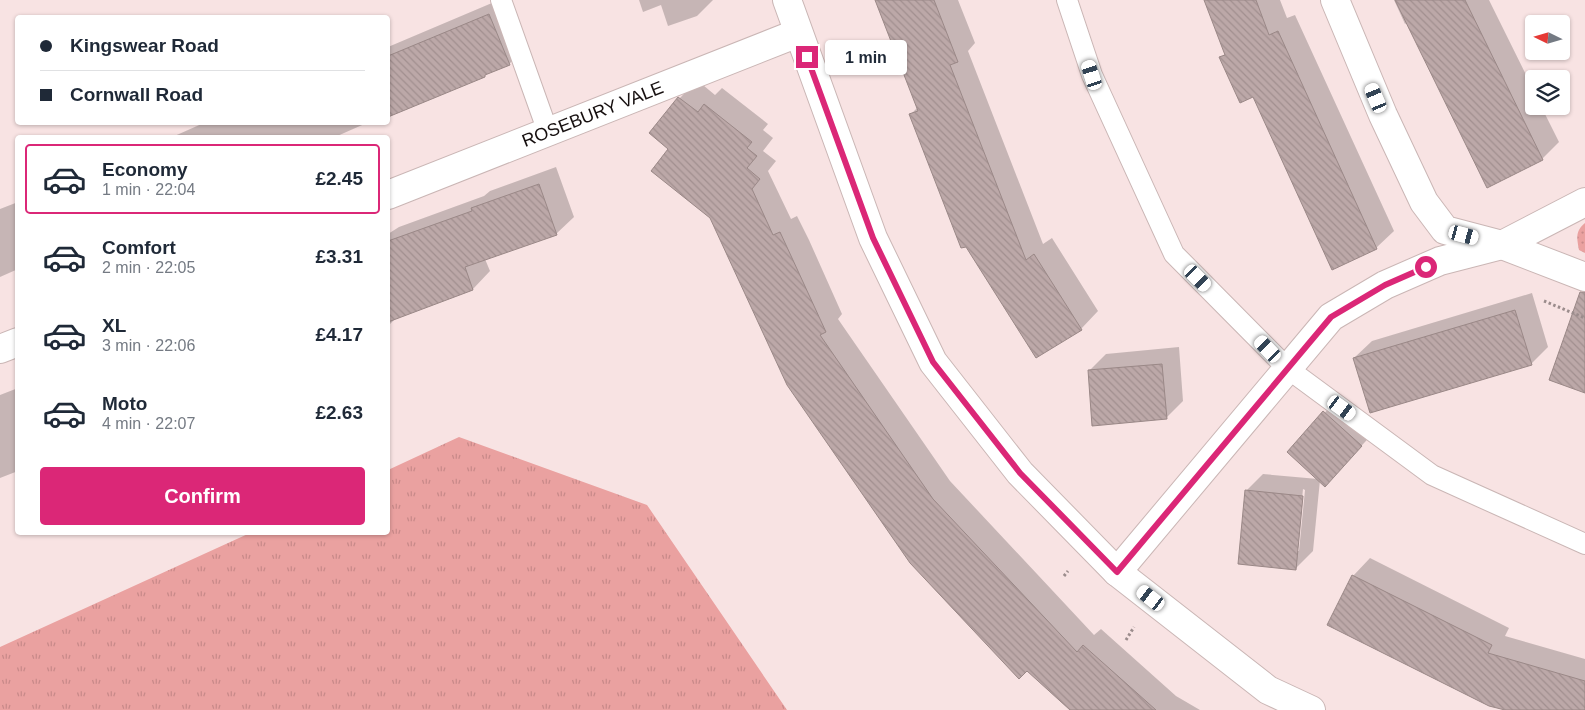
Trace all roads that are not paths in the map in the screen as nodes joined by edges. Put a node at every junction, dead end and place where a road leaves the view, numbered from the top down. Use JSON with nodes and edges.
{"nodes":[{"id":1,"x":501,"y":0,"type":"edge"},
{"id":2,"x":787,"y":0,"type":"edge"},
{"id":3,"x":1067,"y":0,"type":"edge"},
{"id":4,"x":1336,"y":0,"type":"edge"},
{"id":5,"x":798,"y":33,"type":"junction"},
{"id":6,"x":548,"y":132,"type":"junction"},
{"id":7,"x":390,"y":195,"type":"edge"},
{"id":8,"x":1585,"y":202,"type":"edge"},
{"id":9,"x":1502,"y":245,"type":"junction"},
{"id":10,"x":1585,"y":277,"type":"edge"},
{"id":11,"x":15,"y":343,"type":"edge"},
{"id":12,"x":0,"y":349,"type":"edge"},
{"id":13,"x":1287,"y":368,"type":"junction"},
{"id":14,"x":1585,"y":544,"type":"edge"},
{"id":15,"x":1117,"y":572,"type":"junction"},
{"id":16,"x":1310,"y":710,"type":"edge"}],
"edges":[{"from":1,"to":6,"type":"lane"},
{"from":2,"to":5,"type":"street"},
{"from":3,"to":13,"type":"lane"},
{"from":4,"to":9,"type":"street"},
{"from":5,"to":6,"type":"street","name":"ROSEBURY VALE"},
{"from":5,"to":15,"type":"street"},
{"from":6,"to":7,"type":"street","name":"ROSEBURY VALE"},
{"from":8,"to":9,"type":"street"},
{"from":9,"to":10,"type":"street"},
{"from":9,"to":13,"type":"street"},
{"from":11,"to":12,"type":"street"},
{"from":13,"to":14,"type":"lane"},
{"from":13,"to":15,"type":"street"},
{"from":15,"to":16,"type":"street"}]}
